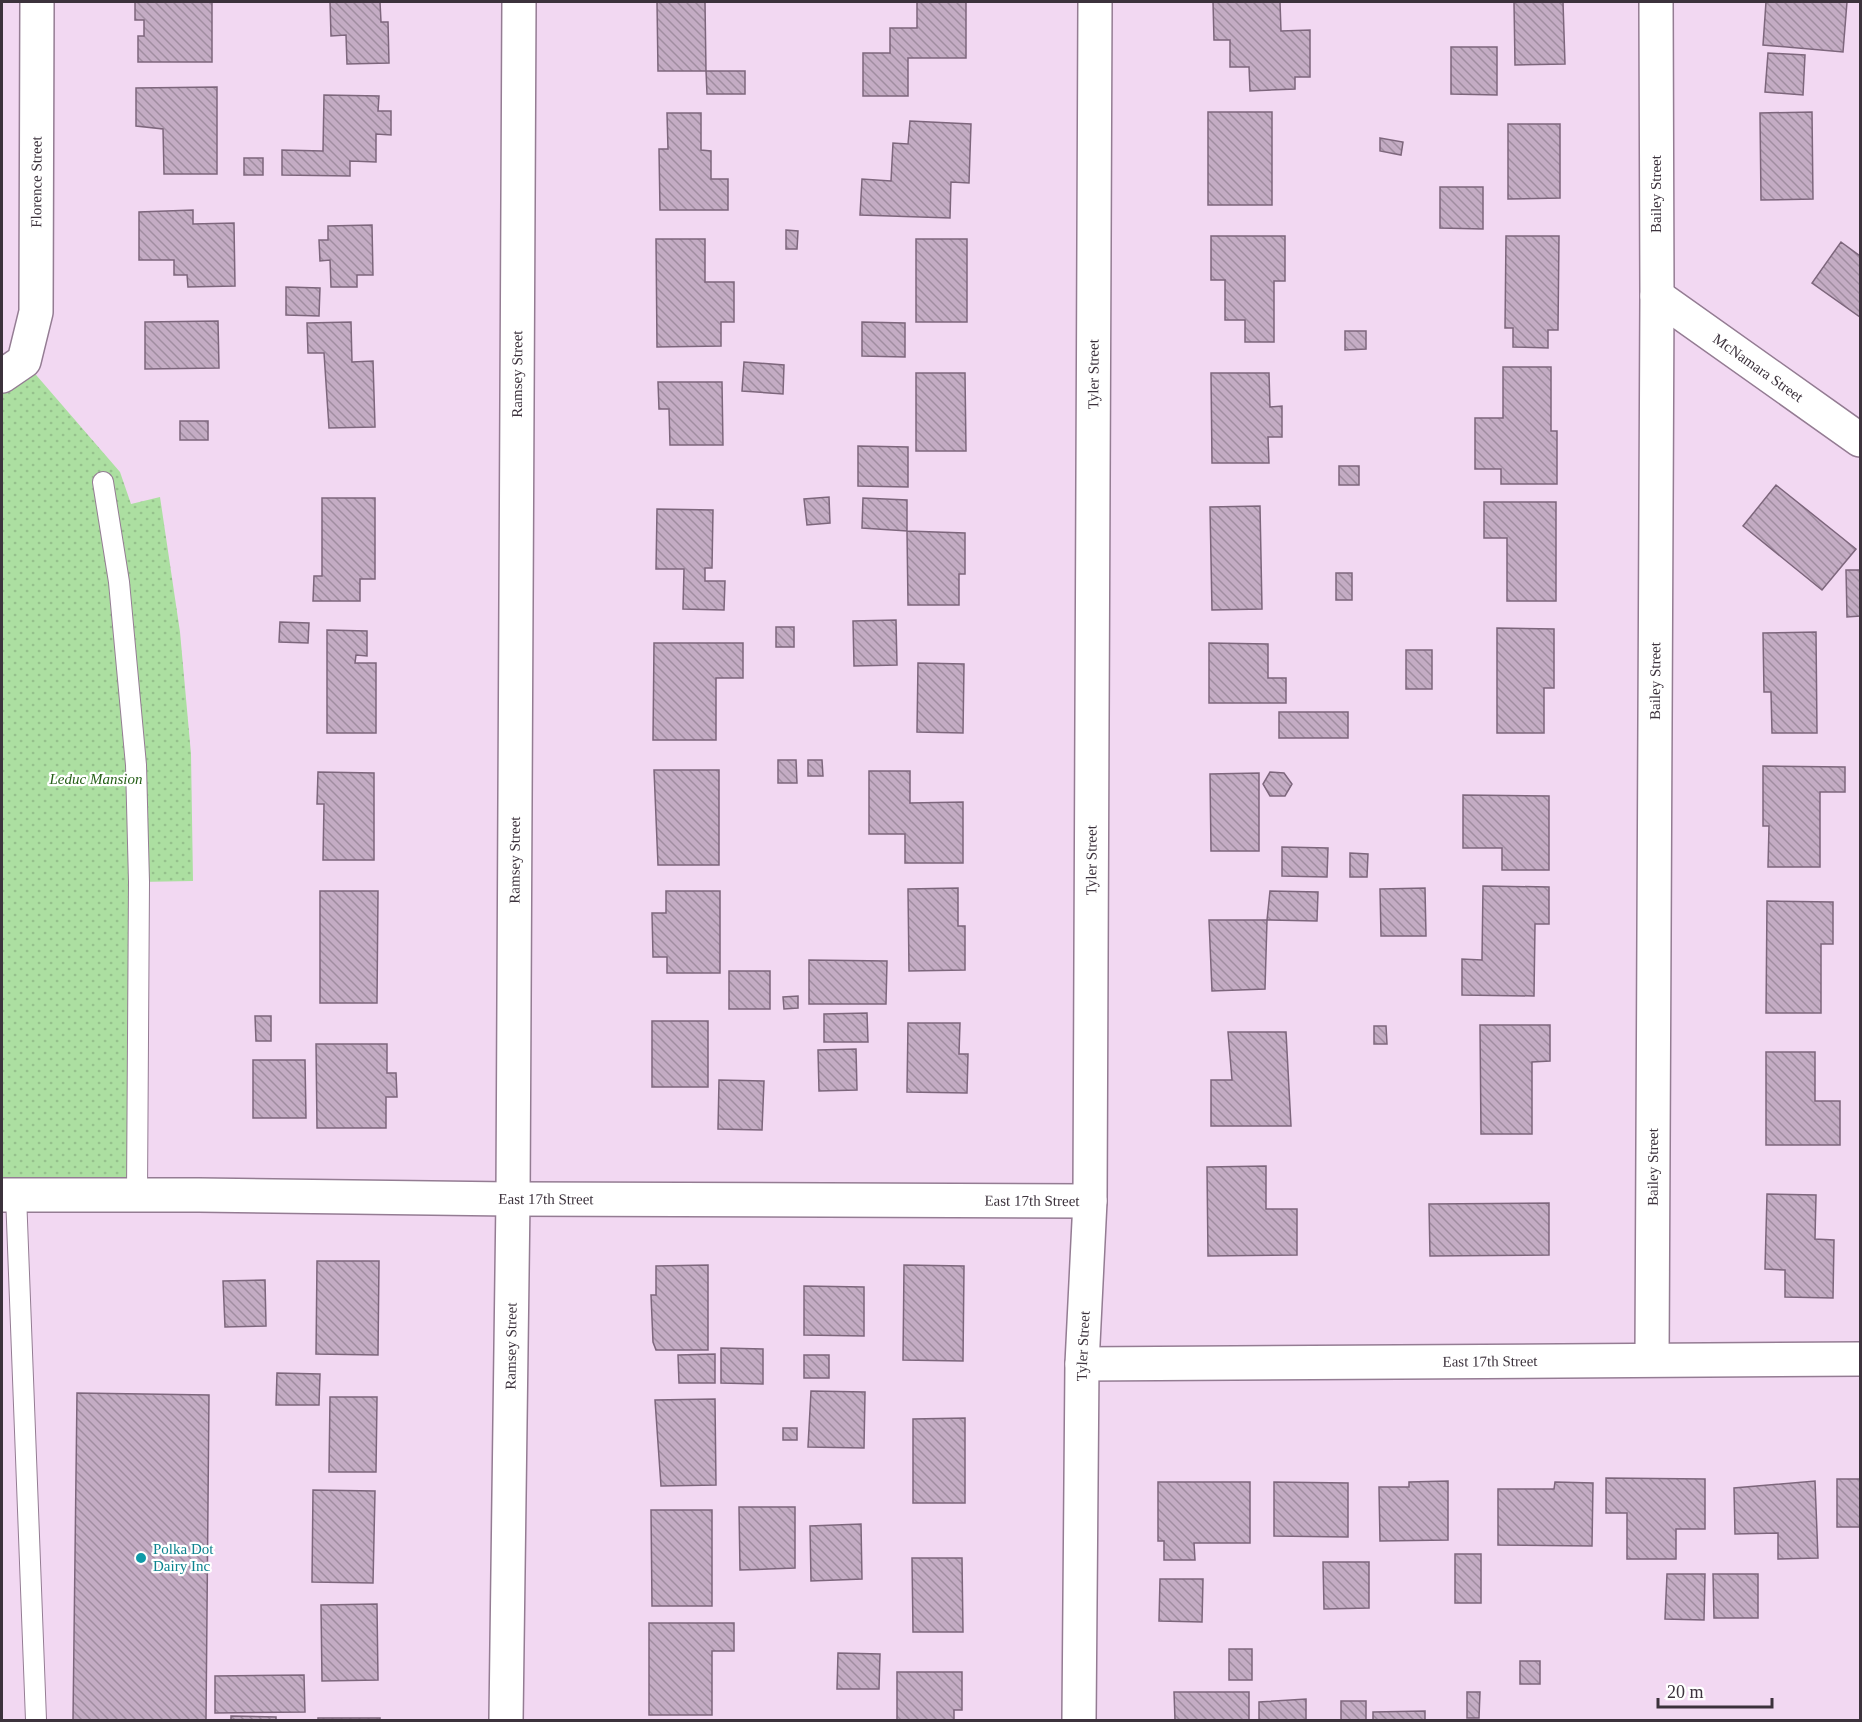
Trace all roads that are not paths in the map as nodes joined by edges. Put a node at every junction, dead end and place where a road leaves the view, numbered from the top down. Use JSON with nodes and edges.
{"nodes":[{"id":1,"x":37,"y":2,"type":"edge"},
{"id":2,"x":519,"y":2,"type":"edge"},
{"id":3,"x":1095,"y":2,"type":"edge"},
{"id":4,"x":1656,"y":2,"type":"edge"},
{"id":5,"x":1657,"y":296,"type":"junction"},
{"id":6,"x":13,"y":369,"type":"edge"},
{"id":7,"x":1860,"y":440,"type":"edge"},
{"id":8,"x":102,"y":482,"type":"dead end"},
{"id":9,"x":137,"y":1195,"type":"junction"},
{"id":10,"x":8,"y":1196,"type":"edge"},
{"id":11,"x":513,"y":1199,"type":"junction"},
{"id":12,"x":1090,"y":1201,"type":"junction"},
{"id":13,"x":1652,"y":1359,"type":"junction"},
{"id":14,"x":1860,"y":1359,"type":"edge"},
{"id":15,"x":1082,"y":1364,"type":"junction"},
{"id":16,"x":36,"y":1720,"type":"edge"},
{"id":17,"x":506,"y":1720,"type":"edge"},
{"id":18,"x":1079,"y":1720,"type":"edge"}],
"edges":[{"from":1,"to":6,"type":"street","name":"Florence Street"},
{"from":2,"to":11,"type":"street","name":"Ramsey Street"},
{"from":3,"to":12,"type":"street","name":"Tyler Street"},
{"from":4,"to":5,"type":"street","name":"Bailey Street"},
{"from":5,"to":7,"type":"street","name":"McNamara Street"},
{"from":5,"to":13,"type":"street","name":"Bailey Street"},
{"from":8,"to":9,"type":"lane"},
{"from":9,"to":10,"type":"street","name":"East 17th Street"},
{"from":9,"to":11,"type":"street","name":"East 17th Street"},
{"from":10,"to":16,"type":"lane"},
{"from":11,"to":12,"type":"street","name":"East 17th Street"},
{"from":11,"to":17,"type":"street","name":"Ramsey Street"},
{"from":12,"to":15,"type":"street","name":"Tyler Street"},
{"from":13,"to":14,"type":"street","name":"East 17th Street"},
{"from":13,"to":15,"type":"street","name":"East 17th Street"},
{"from":15,"to":18,"type":"street","name":"Tyler Street"}]}
